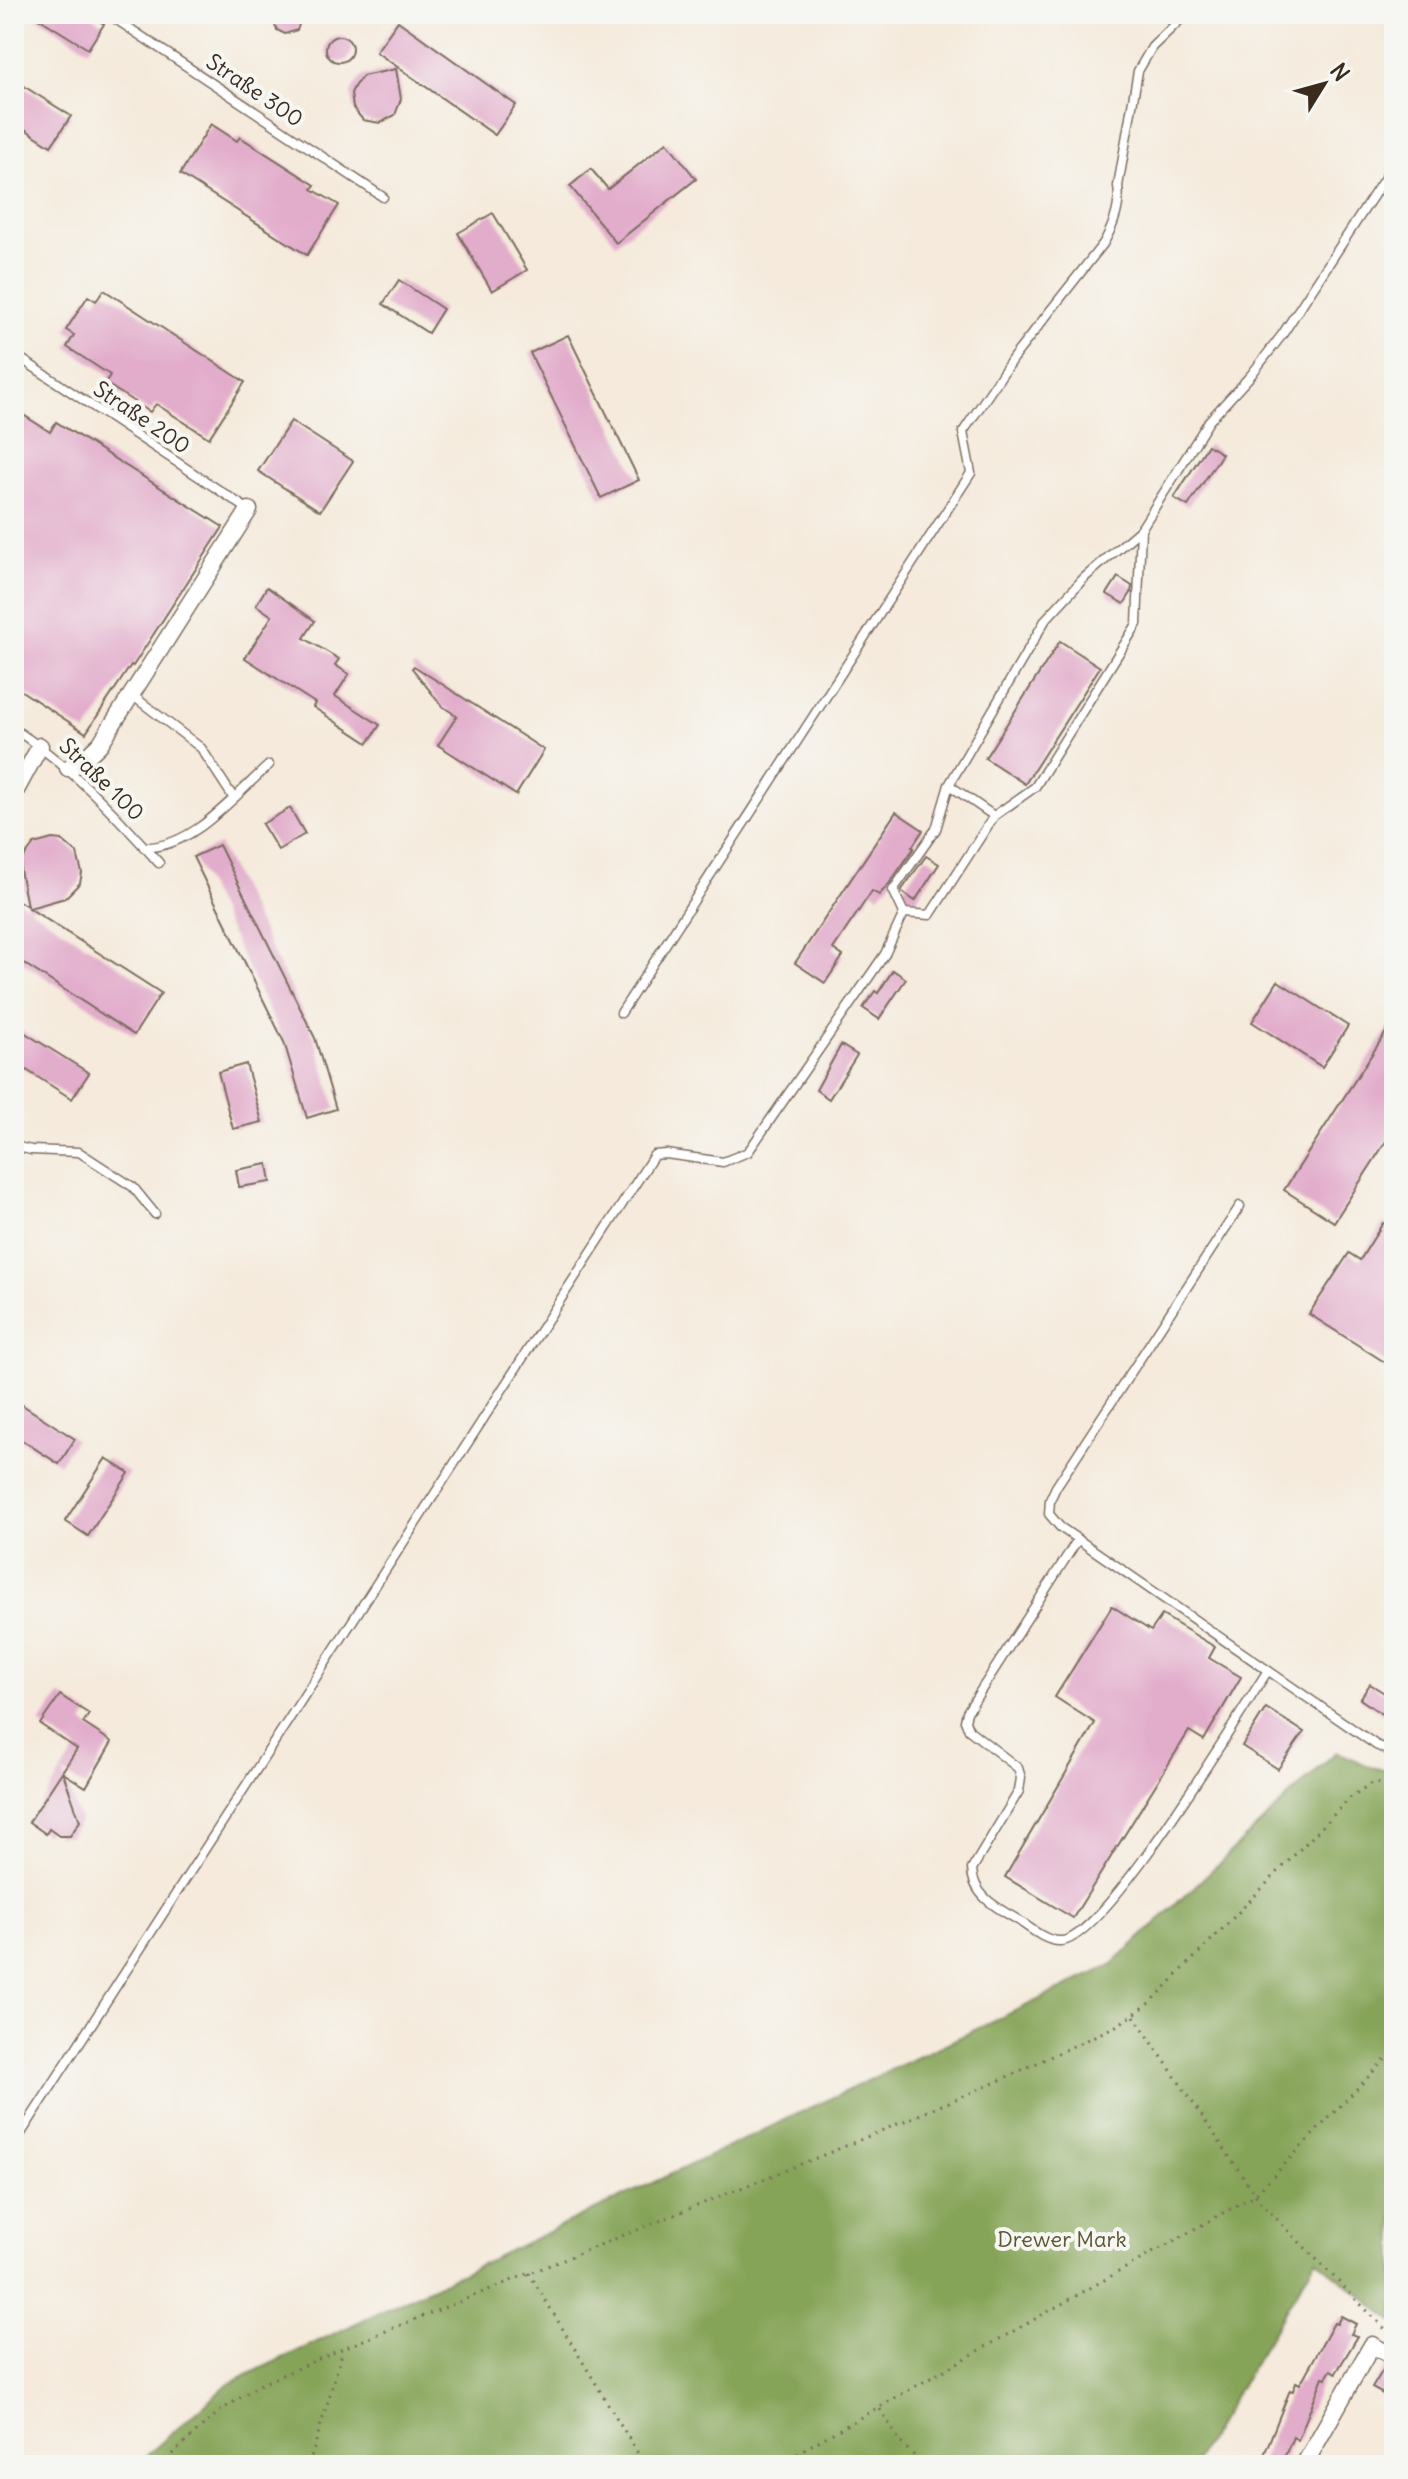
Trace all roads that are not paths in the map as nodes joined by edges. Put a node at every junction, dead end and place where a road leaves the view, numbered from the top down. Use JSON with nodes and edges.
{"nodes":[{"id":1,"x":108,"y":14,"type":"edge"},
{"id":2,"x":1186,"y":14,"type":"edge"},
{"id":3,"x":1394,"y":164,"type":"edge"},
{"id":4,"x":383,"y":197,"type":"dead end"},
{"id":5,"x":14,"y":354,"type":"edge"},
{"id":6,"x":249,"y":510,"type":"joint"},
{"id":7,"x":1141,"y":529,"type":"junction"},
{"id":8,"x":132,"y":695,"type":"junction"},
{"id":9,"x":14,"y":729,"type":"edge"},
{"id":10,"x":40,"y":746,"type":"junction"},
{"id":11,"x":269,"y":765,"type":"dead end"},
{"id":12,"x":68,"y":768,"type":"junction"},
{"id":13,"x":949,"y":785,"type":"junction"},
{"id":14,"x":14,"y":794,"type":"edge"},
{"id":15,"x":233,"y":797,"type":"junction"},
{"id":16,"x":994,"y":816,"type":"junction"},
{"id":17,"x":144,"y":847,"type":"junction"},
{"id":18,"x":159,"y":863,"type":"dead end"},
{"id":19,"x":904,"y":913,"type":"junction"},
{"id":20,"x":621,"y":1013,"type":"dead end"},
{"id":21,"x":14,"y":1146,"type":"edge"},
{"id":22,"x":1240,"y":1206,"type":"dead end"},
{"id":23,"x":155,"y":1214,"type":"dead end"},
{"id":24,"x":1078,"y":1539,"type":"junction"},
{"id":25,"x":1267,"y":1672,"type":"junction"},
{"id":26,"x":1394,"y":1753,"type":"edge"},
{"id":27,"x":14,"y":2144,"type":"edge"},
{"id":28,"x":1394,"y":2357,"type":"edge"},
{"id":29,"x":1304,"y":2465,"type":"edge"}],
"edges":[{"from":1,"to":4,"type":"lane","name":"Straße 300"},
{"from":2,"to":20,"type":"lane"},
{"from":3,"to":7,"type":"lane"},
{"from":5,"to":6,"type":"lane","name":"Straße 200"},
{"from":6,"to":8,"type":"street"},
{"from":7,"to":13,"type":"lane"},
{"from":7,"to":16,"type":"lane"},
{"from":8,"to":12,"type":"street"},
{"from":8,"to":15,"type":"lane"},
{"from":9,"to":10,"type":"lane","name":"Straße 100"},
{"from":10,"to":12,"type":"lane","name":"Straße 100"},
{"from":10,"to":14,"type":"street"},
{"from":11,"to":15,"type":"lane"},
{"from":12,"to":17,"type":"lane","name":"Straße 100"},
{"from":13,"to":16,"type":"lane"},
{"from":13,"to":19,"type":"lane"},
{"from":15,"to":17,"type":"lane"},
{"from":16,"to":19,"type":"lane"},
{"from":17,"to":18,"type":"lane","name":"Straße 100"},
{"from":19,"to":27,"type":"lane"},
{"from":21,"to":23,"type":"lane"},
{"from":22,"to":24,"type":"lane"},
{"from":24,"to":25,"type":"lane"},
{"from":24,"to":25,"type":"lane"},
{"from":25,"to":26,"type":"lane"},
{"from":28,"to":29,"type":"street"}]}
